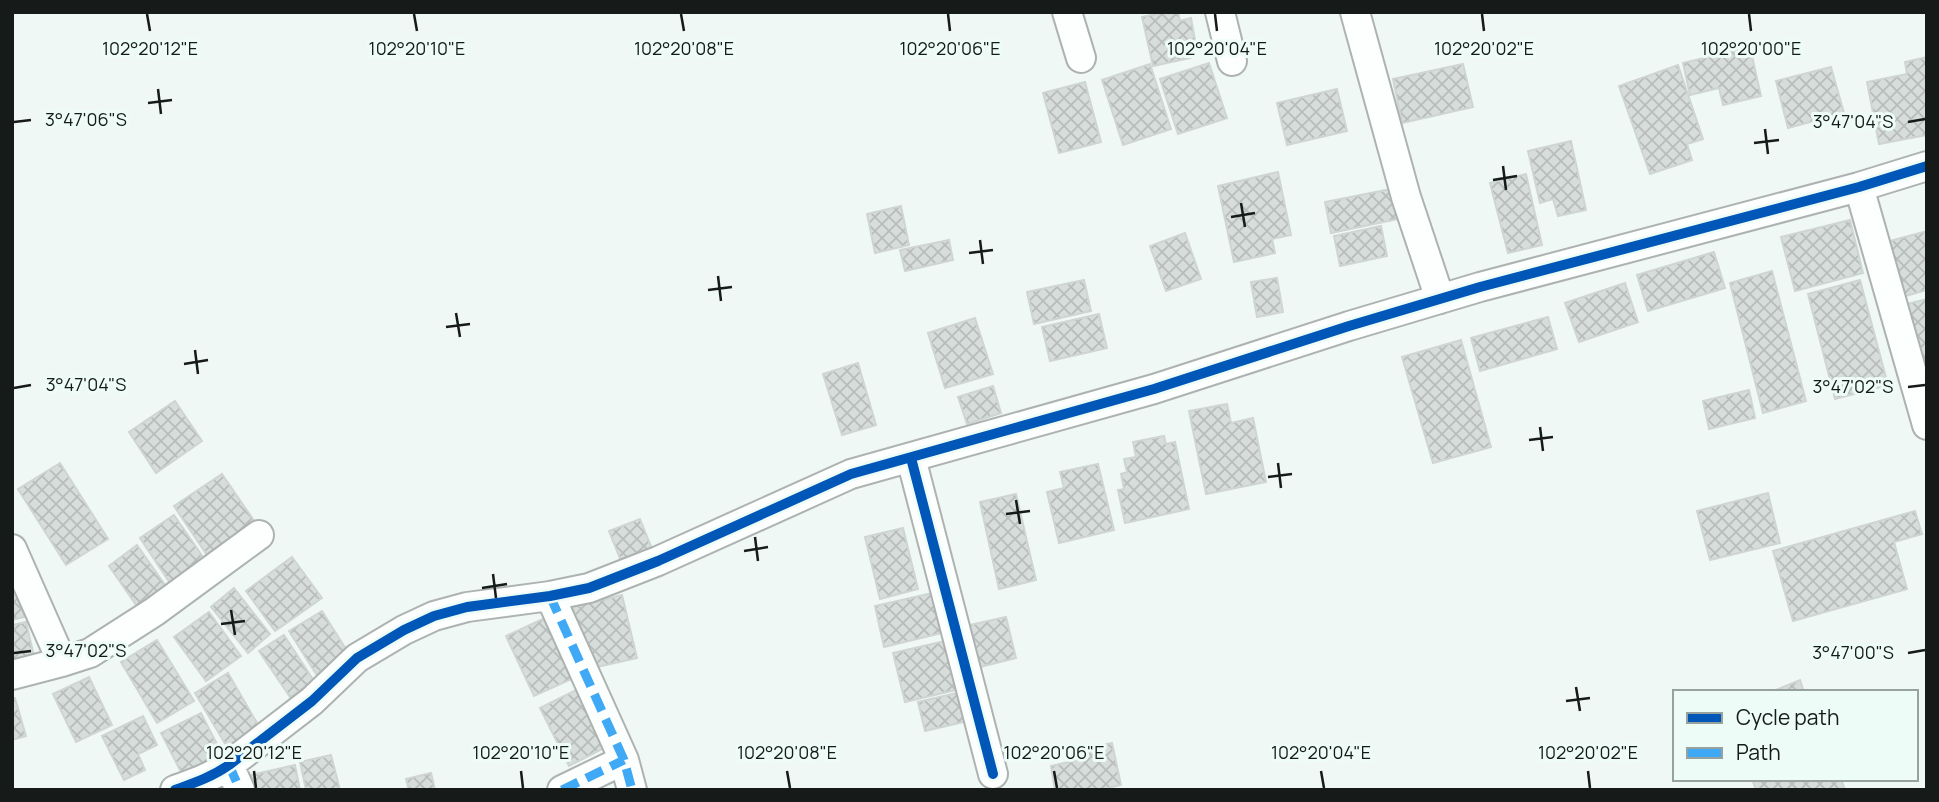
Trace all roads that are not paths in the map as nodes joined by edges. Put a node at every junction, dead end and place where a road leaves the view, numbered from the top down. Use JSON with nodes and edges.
{"nodes":[{"id":1,"x":1067,"y":12,"type":"edge"},
{"id":2,"x":1220,"y":12,"type":"edge"},
{"id":3,"x":1355,"y":12,"type":"edge"},
{"id":4,"x":1081,"y":58,"type":"dead end"},
{"id":5,"x":1232,"y":61,"type":"dead end"},
{"id":6,"x":1927,"y":166,"type":"edge"},
{"id":7,"x":1859,"y":187,"type":"junction"},
{"id":8,"x":1440,"y":299,"type":"junction"},
{"id":9,"x":1927,"y":425,"type":"edge"},
{"id":10,"x":911,"y":458,"type":"junction"},
{"id":11,"x":259,"y":535,"type":"dead end"},
{"id":12,"x":12,"y":549,"type":"edge"},
{"id":13,"x":550,"y":596,"type":"junction"},
{"id":14,"x":62,"y":662,"type":"junction"},
{"id":15,"x":12,"y":675,"type":"edge"},
{"id":16,"x":624,"y":760,"type":"junction"},
{"id":17,"x":993,"y":774,"type":"dead end"},
{"id":18,"x":234,"y":777,"type":"edge"},
{"id":19,"x":175,"y":790,"type":"edge"},
{"id":20,"x":562,"y":790,"type":"edge"},
{"id":21,"x":632,"y":790,"type":"edge"}],
"edges":[{"from":1,"to":4,"type":"street"},
{"from":2,"to":5,"type":"street"},
{"from":3,"to":8,"type":"street"},
{"from":6,"to":7,"type":"street"},
{"from":7,"to":8,"type":"street"},
{"from":7,"to":9,"type":"street"},
{"from":8,"to":10,"type":"street"},
{"from":10,"to":13,"type":"street"},
{"from":10,"to":17,"type":"street"},
{"from":11,"to":14,"type":"street"},
{"from":12,"to":14,"type":"street"},
{"from":13,"to":16,"type":"street"},
{"from":13,"to":18,"type":"street"},
{"from":14,"to":15,"type":"street"},
{"from":16,"to":20,"type":"street"},
{"from":16,"to":21,"type":"street"},
{"from":18,"to":19,"type":"street"}]}
